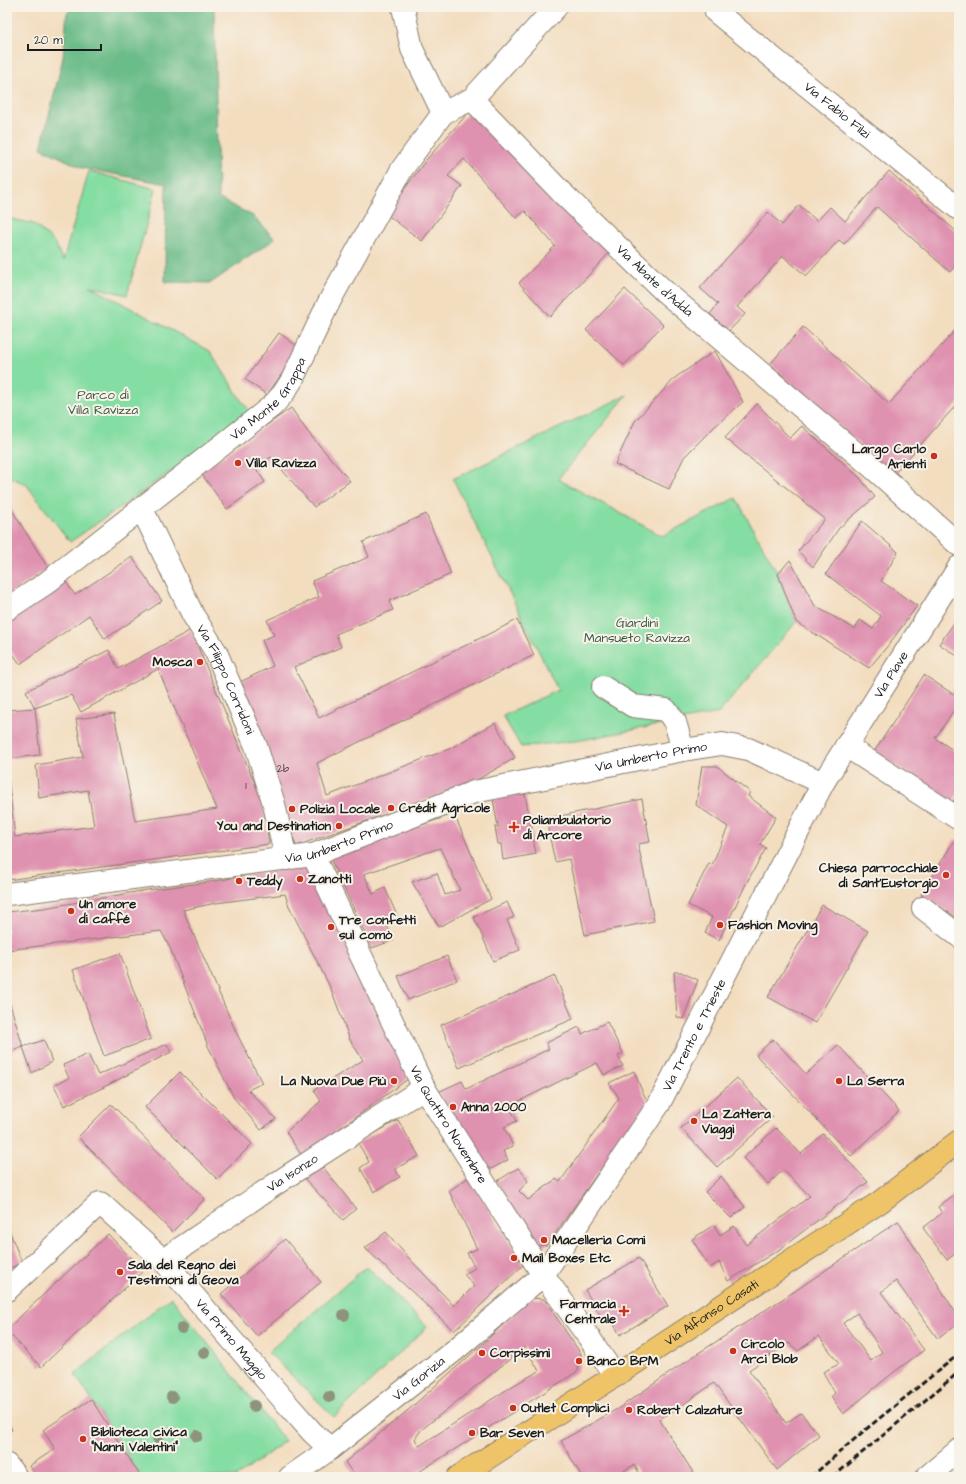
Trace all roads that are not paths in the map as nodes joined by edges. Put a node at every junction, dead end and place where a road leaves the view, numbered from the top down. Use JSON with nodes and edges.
{"nodes":[{"id":1,"x":403,"y":7,"type":"edge"},
{"id":2,"x":556,"y":7,"type":"edge"},
{"id":3,"x":716,"y":12,"type":"dead end"},
{"id":4,"x":472,"y":99,"type":"junction"},
{"id":5,"x":443,"y":113,"type":"junction"},
{"id":6,"x":959,"y":209,"type":"edge"},
{"id":7,"x":142,"y":509,"type":"junction"},
{"id":8,"x":959,"y":545,"type":"edge"},
{"id":9,"x":959,"y":567,"type":"edge"},
{"id":10,"x":7,"y":609,"type":"edge"},
{"id":11,"x":603,"y":687,"type":"dead end"},
{"id":12,"x":846,"y":746,"type":"junction"},
{"id":13,"x":683,"y":750,"type":"junction"},
{"id":14,"x":823,"y":783,"type":"junction"},
{"id":15,"x":959,"y":819,"type":"edge"},
{"id":16,"x":313,"y":855,"type":"junction"},
{"id":17,"x":286,"y":859,"type":"junction"},
{"id":18,"x":7,"y":894,"type":"edge"},
{"id":19,"x":923,"y":908,"type":"dead end"},
{"id":20,"x":959,"y":936,"type":"edge"},
{"id":21,"x":424,"y":1088,"type":"junction"},
{"id":22,"x":959,"y":1141,"type":"edge"},
{"id":23,"x":163,"y":1260,"type":"junction"},
{"id":24,"x":543,"y":1275,"type":"junction"},
{"id":25,"x":7,"y":1290,"type":"edge"},
{"id":26,"x":615,"y":1376,"type":"junction"},
{"id":27,"x":330,"y":1449,"type":"junction"},
{"id":28,"x":959,"y":1450,"type":"edge"},
{"id":29,"x":7,"y":1465,"type":"edge"},
{"id":30,"x":16,"y":1477,"type":"edge"},
{"id":31,"x":290,"y":1477,"type":"edge"},
{"id":32,"x":458,"y":1477,"type":"edge"},
{"id":33,"x":927,"y":1477,"type":"edge"}],
"edges":[{"from":1,"to":5,"type":"street"},
{"from":2,"to":4,"type":"street"},
{"from":3,"to":6,"type":"street","name":"Via Fabio Filzi"},
{"from":4,"to":5,"type":"street"},
{"from":4,"to":8,"type":"street","name":"Via Abate d'Adda"},
{"from":5,"to":7,"type":"street","name":"Via Monte Grappa"},
{"from":7,"to":10,"type":"street","name":"Via Monte Grappa"},
{"from":7,"to":17,"type":"street","name":"Via Filippo Corridoni"},
{"from":9,"to":12,"type":"street","name":"Via Piave"},
{"from":11,"to":13,"type":"street"},
{"from":12,"to":14,"type":"street","name":"Via Piave"},
{"from":12,"to":15,"type":"street"},
{"from":13,"to":14,"type":"street","name":"Via Umberto Primo"},
{"from":13,"to":16,"type":"street","name":"Via Umberto Primo"},
{"from":14,"to":24,"type":"street","name":"Via Trento e Trieste"},
{"from":16,"to":17,"type":"street","name":"Via Umberto Primo"},
{"from":16,"to":21,"type":"street","name":"Via Quattro Novembre"},
{"from":17,"to":18,"type":"street","name":"Via Umberto Primo"},
{"from":19,"to":20,"type":"street"},
{"from":21,"to":23,"type":"street","name":"Via Isonzo"},
{"from":21,"to":24,"type":"street","name":"Via Quattro Novembre"},
{"from":22,"to":26,"type":"main road","name":"Via Alfonso Casati"},
{"from":23,"to":25,"type":"street","name":"Via Primo Maggio"},
{"from":23,"to":27,"type":"street","name":"Via Primo Maggio"},
{"from":24,"to":26,"type":"street","name":"Via Quattro Novembre"},
{"from":24,"to":27,"type":"street","name":"Via Gorizia"},
{"from":26,"to":32,"type":"main road","name":"Via Alfonso Casati"},
{"from":27,"to":31,"type":"street","name":"Via Gorizia"},
{"from":28,"to":33,"type":"street"},
{"from":29,"to":30,"type":"street"}]}
